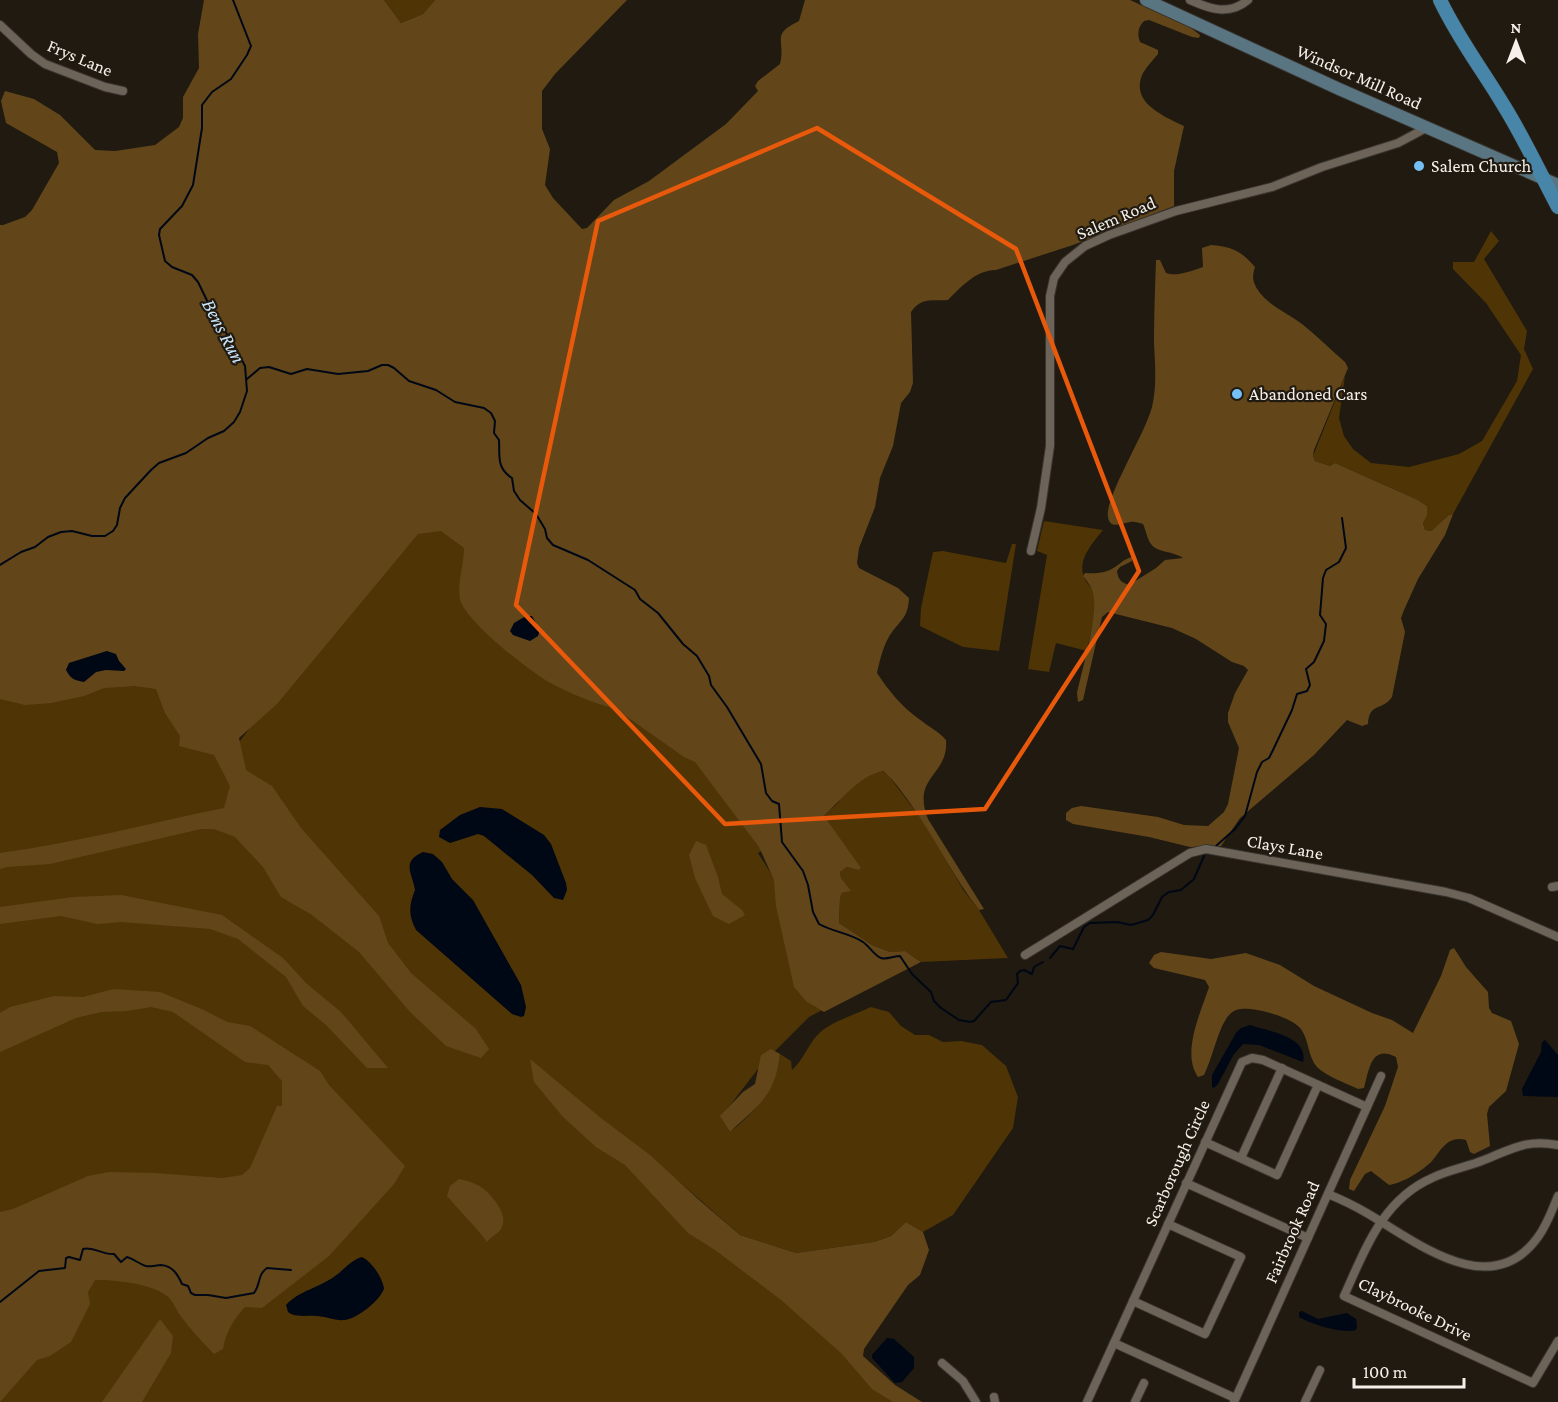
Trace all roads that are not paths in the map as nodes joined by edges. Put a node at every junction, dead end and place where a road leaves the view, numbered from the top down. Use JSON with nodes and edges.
{"nodes":[{"id":1,"x":1146,"y":0,"type":"edge"},
{"id":2,"x":1190,"y":0,"type":"edge"},
{"id":3,"x":1248,"y":0,"type":"edge"},
{"id":4,"x":1440,"y":0,"type":"edge"},
{"id":5,"x":0,"y":25,"type":"edge"},
{"id":6,"x":123,"y":91,"type":"dead end"},
{"id":7,"x":1428,"y":127,"type":"junction"},
{"id":8,"x":1542,"y":177,"type":"junction"},
{"id":9,"x":1558,"y":185,"type":"edge"},
{"id":10,"x":1558,"y":207,"type":"edge"},
{"id":11,"x":1031,"y":552,"type":"dead end"},
{"id":12,"x":1558,"y":937,"type":"edge"},
{"id":13,"x":1025,"y":955,"type":"dead end"},
{"id":14,"x":1282,"y":1068,"type":"junction"},
{"id":15,"x":1381,"y":1076,"type":"dead end"},
{"id":16,"x":1318,"y":1085,"type":"junction"},
{"id":17,"x":1367,"y":1107,"type":"junction"},
{"id":18,"x":1205,"y":1142,"type":"junction"},
{"id":19,"x":1558,"y":1146,"type":"edge"},
{"id":20,"x":1241,"y":1158,"type":"junction"},
{"id":21,"x":1186,"y":1182,"type":"junction"},
{"id":22,"x":1328,"y":1194,"type":"junction"},
{"id":23,"x":1558,"y":1196,"type":"edge"},
{"id":24,"x":1381,"y":1221,"type":"junction"},
{"id":25,"x":1168,"y":1224,"type":"junction"},
{"id":26,"x":1308,"y":1238,"type":"junction"},
{"id":27,"x":1133,"y":1301,"type":"junction"},
{"id":28,"x":1558,"y":1341,"type":"edge"},
{"id":29,"x":1114,"y":1343,"type":"junction"},
{"id":30,"x":942,"y":1363,"type":"dead end"},
{"id":31,"x":1320,"y":1370,"type":"dead end"},
{"id":32,"x":1144,"y":1383,"type":"dead end"},
{"id":33,"x":1234,"y":1400,"type":"edge"},
{"id":34,"x":976,"y":1402,"type":"edge"},
{"id":35,"x":1087,"y":1402,"type":"edge"},
{"id":36,"x":1135,"y":1402,"type":"edge"},
{"id":37,"x":1305,"y":1402,"type":"edge"}],
"edges":[{"from":1,"to":7,"type":"main road","name":"Windsor Mill Road"},
{"from":2,"to":3,"type":"street"},
{"from":4,"to":8,"type":"main road"},
{"from":5,"to":6,"type":"street","name":"Frys Lane"},
{"from":7,"to":8,"type":"main road","name":"Windsor Mill Road"},
{"from":7,"to":11,"type":"street","name":"Salem Road"},
{"from":8,"to":9,"type":"main road","name":"Windsor Mill Road"},
{"from":8,"to":10,"type":"main road"},
{"from":12,"to":13,"type":"street","name":"Clays Lane"},
{"from":14,"to":16,"type":"street","name":"Scarborough Circle"},
{"from":14,"to":18,"type":"street","name":"Scarborough Circle"},
{"from":14,"to":20,"type":"street"},
{"from":15,"to":17,"type":"street","name":"Fairbrook Road"},
{"from":16,"to":17,"type":"street","name":"Scarborough Circle"},
{"from":16,"to":20,"type":"street"},
{"from":17,"to":22,"type":"street","name":"Fairbrook Road"},
{"from":18,"to":20,"type":"street"},
{"from":18,"to":21,"type":"street","name":"Scarborough Circle"},
{"from":19,"to":24,"type":"street"},
{"from":21,"to":25,"type":"street","name":"Scarborough Circle"},
{"from":21,"to":26,"type":"street"},
{"from":22,"to":24,"type":"street"},
{"from":22,"to":26,"type":"street","name":"Fairbrook Road"},
{"from":23,"to":24,"type":"street"},
{"from":24,"to":28,"type":"street","name":"Claybrooke Drive"},
{"from":25,"to":27,"type":"street","name":"Scarborough Circle"},
{"from":25,"to":27,"type":"street"},
{"from":26,"to":33,"type":"street","name":"Fairbrook Road"},
{"from":27,"to":29,"type":"street","name":"Scarborough Circle"},
{"from":29,"to":33,"type":"street"},
{"from":29,"to":35,"type":"street","name":"Scarborough Circle"},
{"from":30,"to":34,"type":"street"},
{"from":31,"to":37,"type":"street"},
{"from":32,"to":36,"type":"street"}]}
